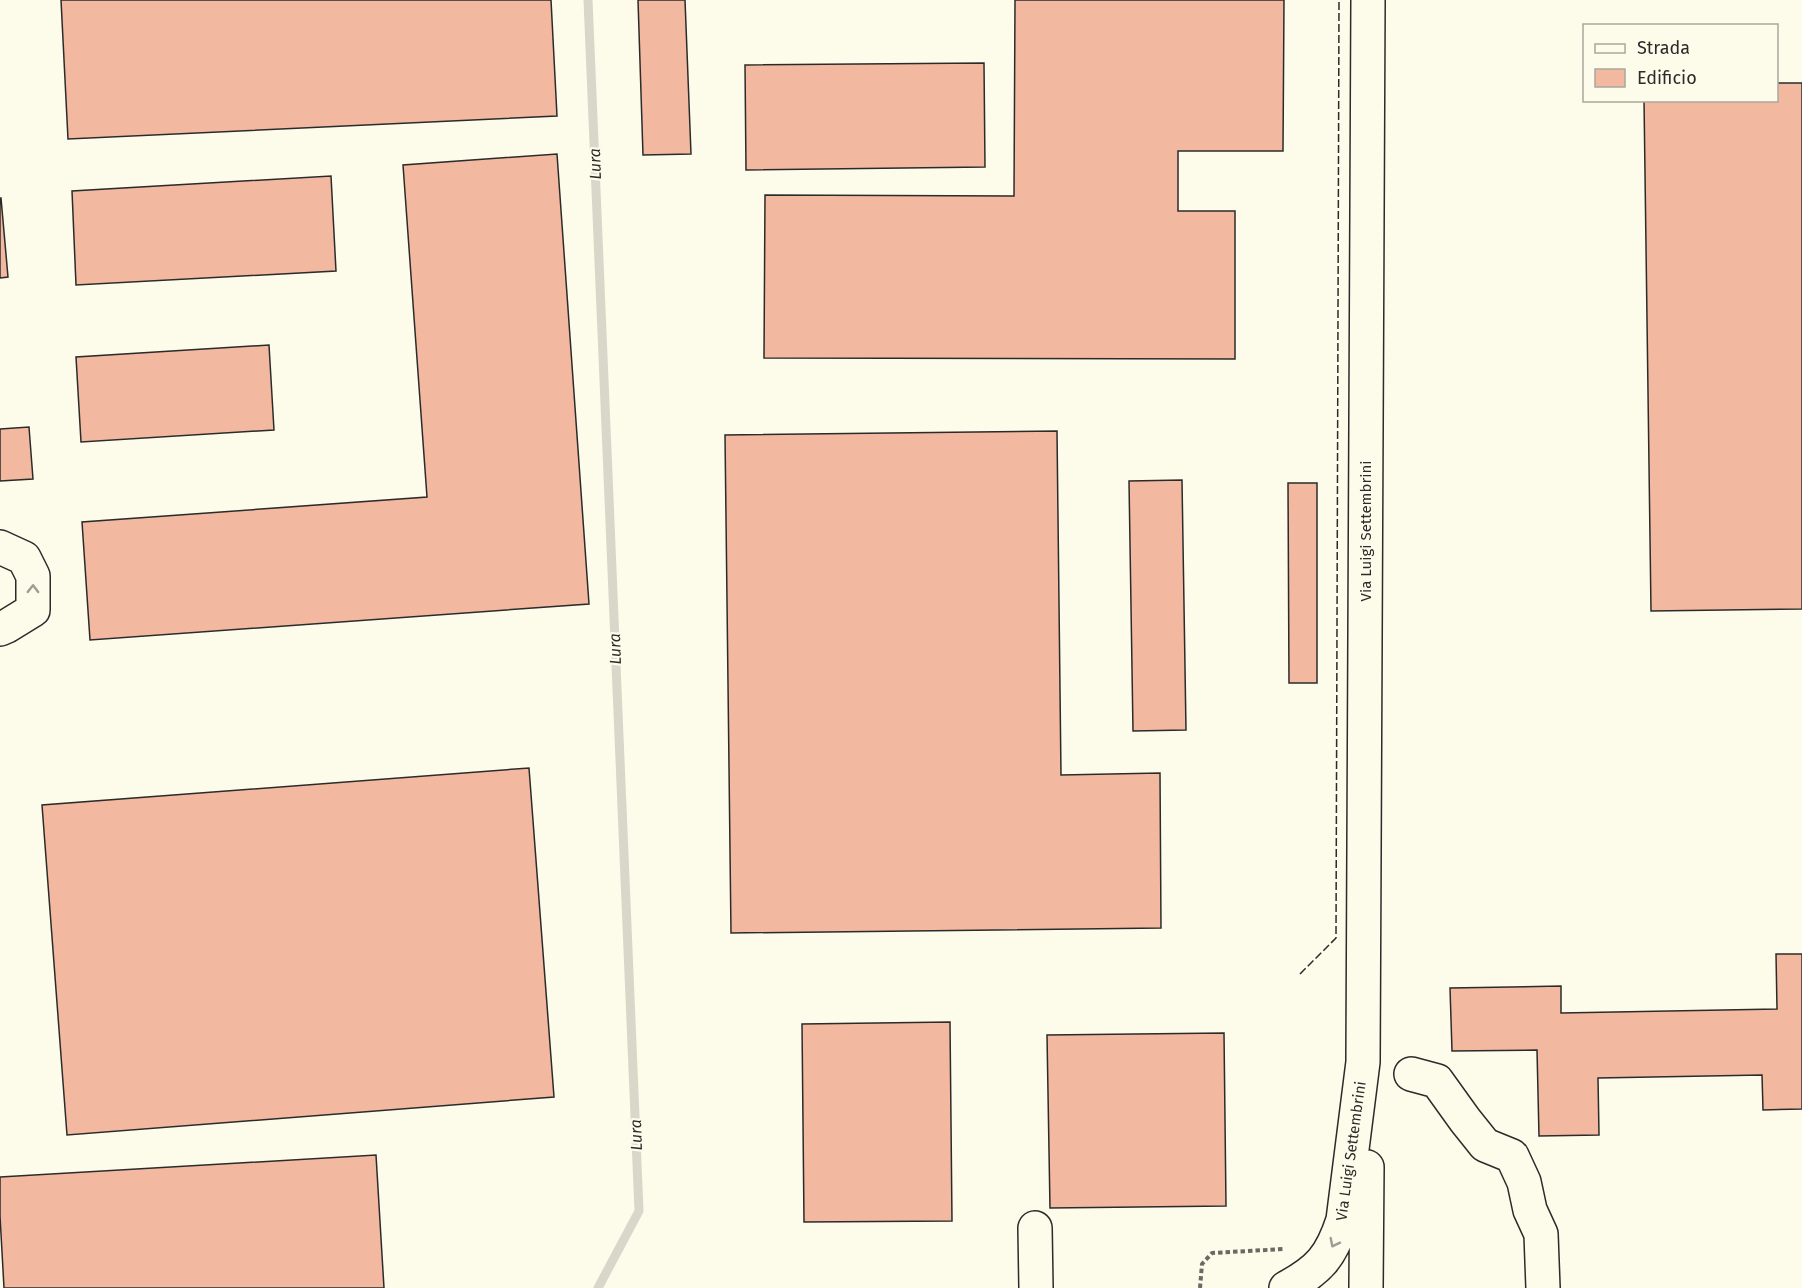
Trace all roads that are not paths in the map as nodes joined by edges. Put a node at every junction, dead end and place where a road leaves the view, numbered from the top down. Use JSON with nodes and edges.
{"nodes":[{"id":1,"x":1368,"y":0,"type":"edge"},
{"id":2,"x":0,"y":547,"type":"edge"},
{"id":3,"x":0,"y":629,"type":"edge"},
{"id":4,"x":1363,"y":1062,"type":"junction"},
{"id":5,"x":1411,"y":1074,"type":"dead end"},
{"id":6,"x":1035,"y":1228,"type":"dead end"},
{"id":7,"x":1036,"y":1288,"type":"edge"},
{"id":8,"x":1286,"y":1288,"type":"edge"},
{"id":9,"x":1366,"y":1288,"type":"edge"},
{"id":10,"x":1543,"y":1288,"type":"edge"}],
"edges":[{"from":1,"to":4,"type":"street","name":"Via Luigi Settembrini"},
{"from":3,"to":2,"type":"street","one_way":true},
{"from":4,"to":8,"type":"street","name":"Via Luigi Settembrini","one_way":true},
{"from":4,"to":9,"type":"street","name":"Via Luigi Settembrini"},
{"from":5,"to":10,"type":"street"},
{"from":6,"to":7,"type":"street"}]}
